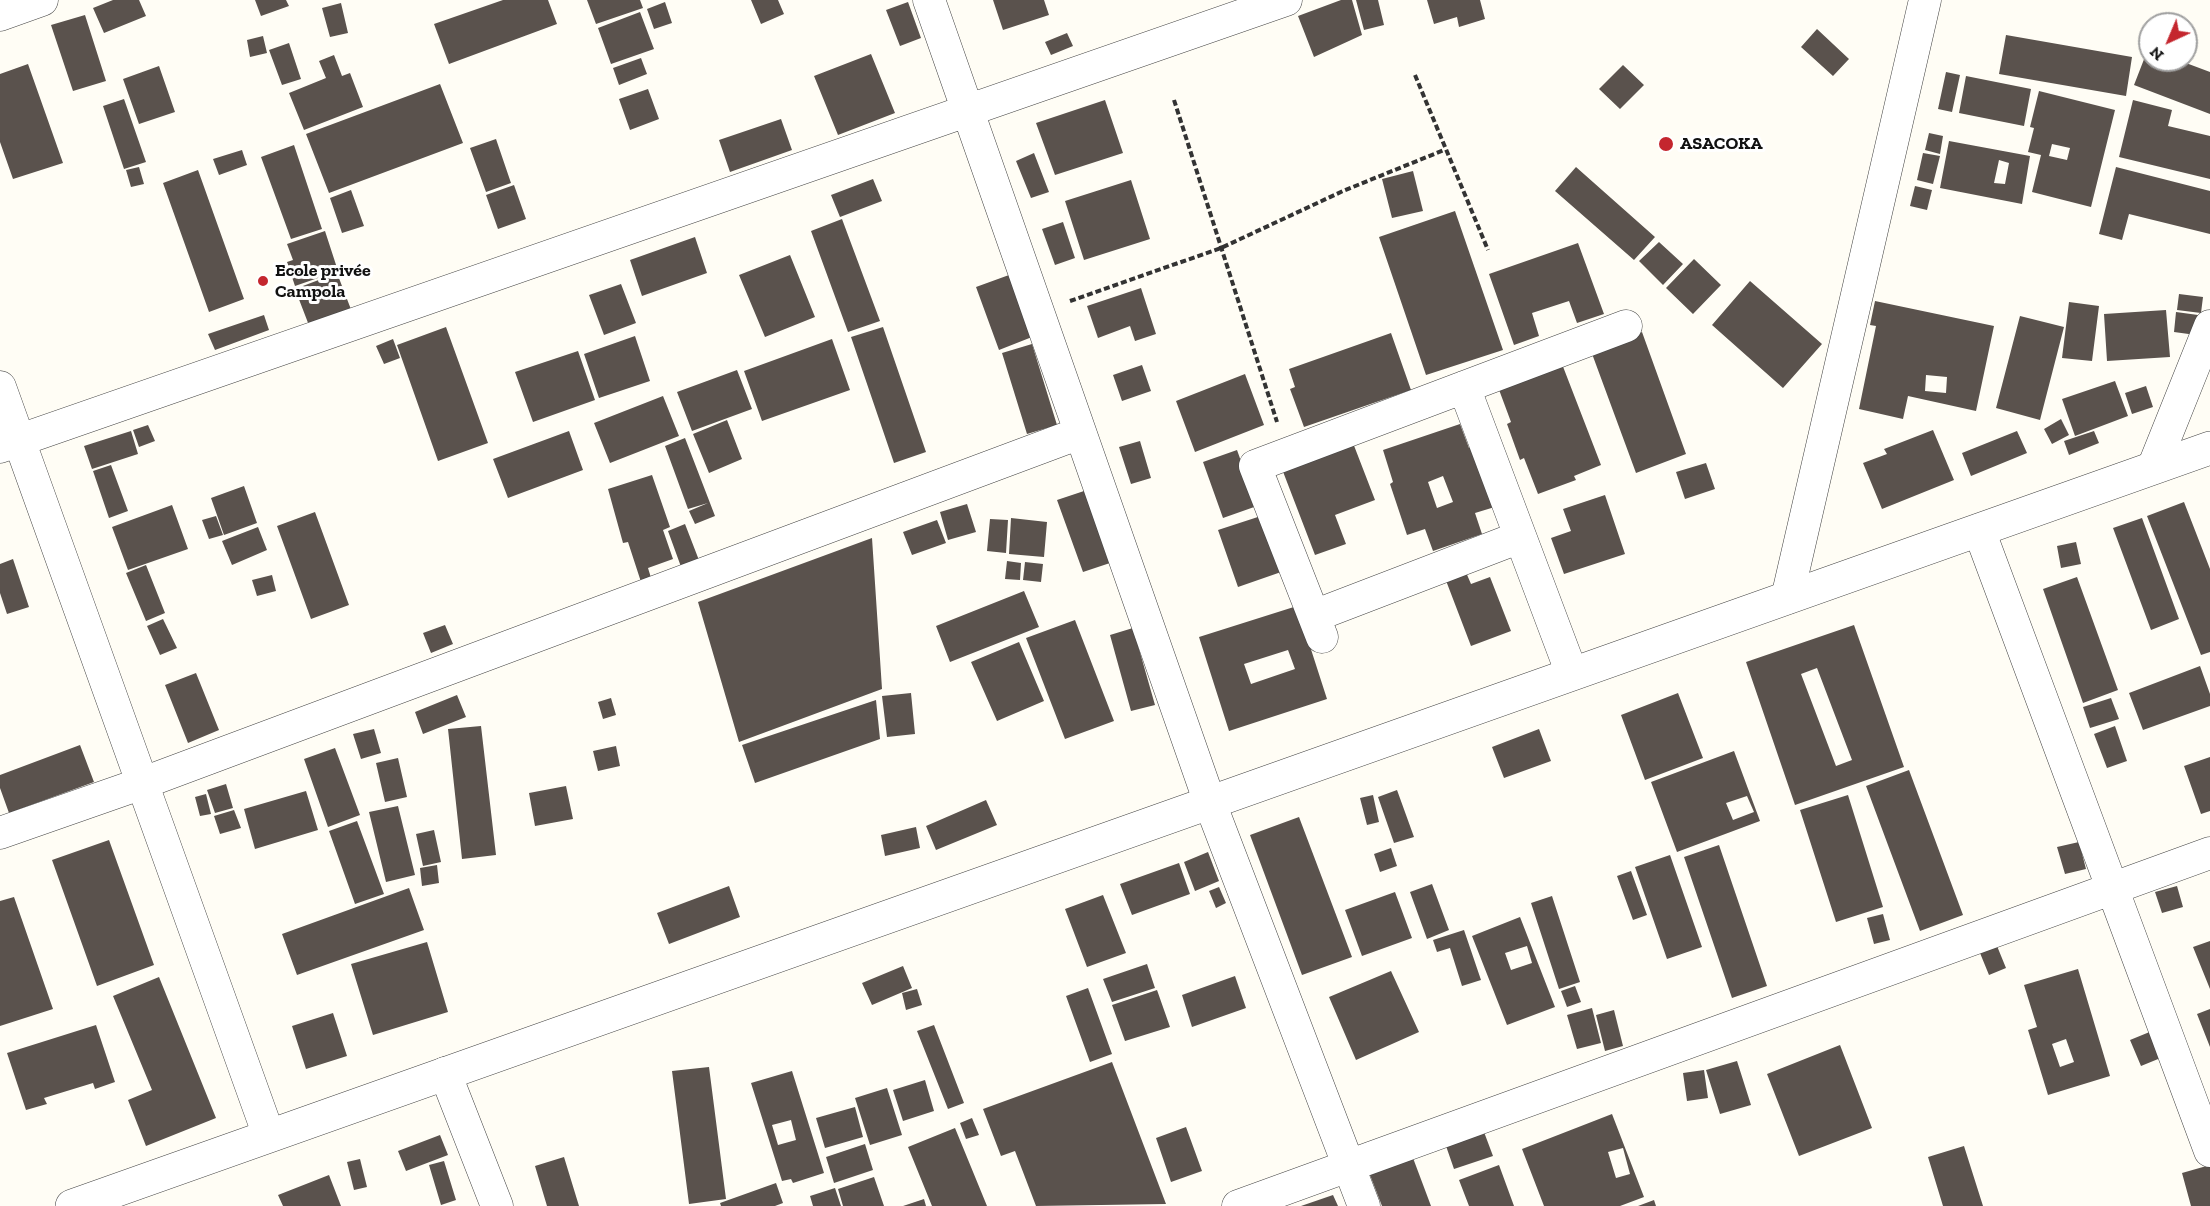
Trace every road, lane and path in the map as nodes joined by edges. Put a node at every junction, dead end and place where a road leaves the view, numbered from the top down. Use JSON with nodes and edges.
{"nodes":[{"id":1,"x":42,"y":0,"type":"edge"},
{"id":2,"x":929,"y":0,"type":"edge"},
{"id":3,"x":1286,"y":0,"type":"edge"},
{"id":4,"x":1925,"y":0,"type":"edge"},
{"id":5,"x":0,"y":15,"type":"edge"},
{"id":6,"x":1415,"y":75,"type":"dead end"},
{"id":7,"x":1174,"y":100,"type":"dead end"},
{"id":8,"x":968,"y":110,"type":"junction"},
{"id":9,"x":1444,"y":150,"type":"junction"},
{"id":10,"x":1221,"y":248,"type":"junction"},
{"id":11,"x":1488,"y":250,"type":"dead end"},
{"id":12,"x":1038,"y":312,"type":"junction"},
{"id":13,"x":1626,"y":326,"type":"dead end"},
{"id":14,"x":2210,"y":326,"type":"edge"},
{"id":15,"x":0,"y":387,"type":"edge"},
{"id":16,"x":1464,"y":387,"type":"junction"},
{"id":17,"x":1080,"y":433,"type":"junction"},
{"id":18,"x":9,"y":444,"type":"edge"},
{"id":19,"x":2210,"y":448,"type":"edge"},
{"id":20,"x":1288,"y":454,"type":"junction"},
{"id":21,"x":2153,"y":468,"type":"junction"},
{"id":22,"x":1979,"y":530,"type":"junction"},
{"id":23,"x":1520,"y":537,"type":"junction"},
{"id":24,"x":1786,"y":598,"type":"junction"},
{"id":25,"x":1572,"y":674,"type":"junction"},
{"id":26,"x":142,"y":783,"type":"junction"},
{"id":27,"x":1210,"y":802,"type":"junction"},
{"id":28,"x":0,"y":833,"type":"edge"},
{"id":29,"x":2210,"y":853,"type":"edge"},
{"id":30,"x":2112,"y":889,"type":"junction"},
{"id":31,"x":445,"y":1073,"type":"junction"},
{"id":32,"x":269,"y":1136,"type":"junction"},
{"id":33,"x":2210,"y":1151,"type":"edge"},
{"id":34,"x":1349,"y":1166,"type":"junction"},
{"id":35,"x":72,"y":1206,"type":"edge"},
{"id":36,"x":496,"y":1206,"type":"edge"},
{"id":37,"x":1238,"y":1206,"type":"edge"},
{"id":38,"x":1364,"y":1206,"type":"edge"}],
"edges":[{"from":1,"to":5,"type":"street"},
{"from":2,"to":8,"type":"street"},
{"from":3,"to":8,"type":"street"},
{"from":4,"to":24,"type":"street"},
{"from":6,"to":9,"type":"path"},
{"from":7,"to":10,"type":"path"},
{"from":8,"to":12,"type":"street"},
{"from":8,"to":18,"type":"street"},
{"from":9,"to":10,"type":"path"},
{"from":9,"to":11,"type":"path"},
{"from":10,"to":12,"type":"path"},
{"from":10,"to":20,"type":"path"},
{"from":12,"to":17,"type":"street"},
{"from":13,"to":16,"type":"street"},
{"from":14,"to":21,"type":"street"},
{"from":15,"to":18,"type":"street"},
{"from":16,"to":20,"type":"street"},
{"from":16,"to":23,"type":"street"},
{"from":17,"to":26,"type":"street"},
{"from":17,"to":27,"type":"street"},
{"from":18,"to":26,"type":"street"},
{"from":19,"to":21,"type":"street"},
{"from":20,"to":23,"type":"street"},
{"from":21,"to":22,"type":"street"},
{"from":22,"to":24,"type":"street"},
{"from":22,"to":30,"type":"street"},
{"from":23,"to":25,"type":"street"},
{"from":24,"to":25,"type":"street"},
{"from":25,"to":27,"type":"street"},
{"from":26,"to":28,"type":"street"},
{"from":26,"to":32,"type":"street"},
{"from":27,"to":31,"type":"street"},
{"from":27,"to":34,"type":"street"},
{"from":29,"to":30,"type":"street"},
{"from":30,"to":33,"type":"street"},
{"from":30,"to":34,"type":"street"},
{"from":31,"to":32,"type":"street"},
{"from":31,"to":36,"type":"street"},
{"from":32,"to":35,"type":"street"},
{"from":34,"to":37,"type":"street"},
{"from":34,"to":38,"type":"street"}]}
